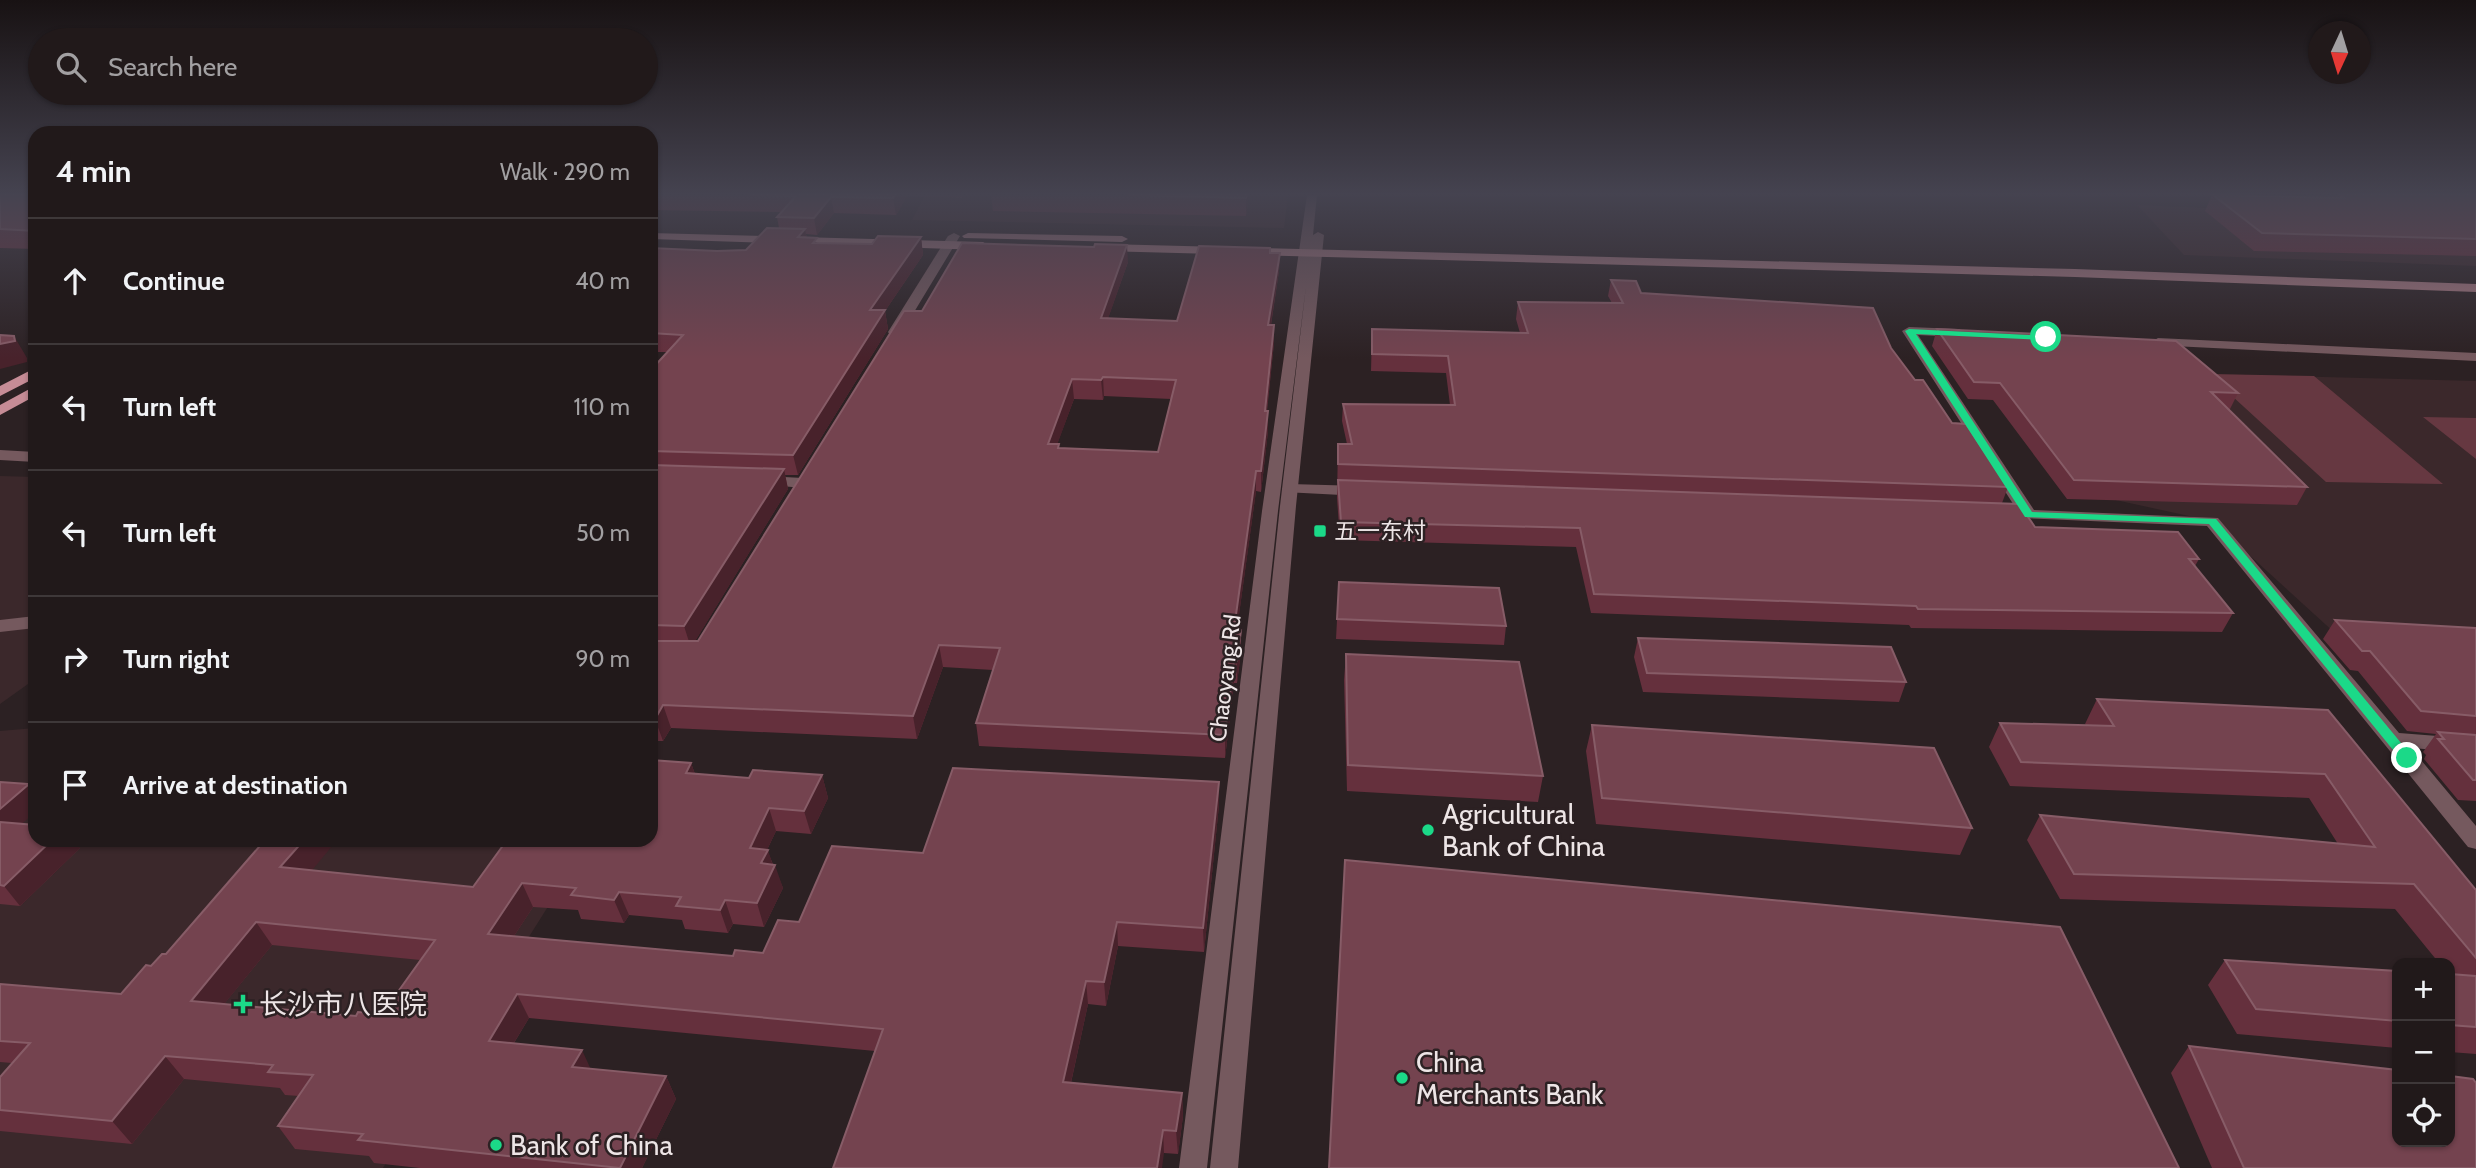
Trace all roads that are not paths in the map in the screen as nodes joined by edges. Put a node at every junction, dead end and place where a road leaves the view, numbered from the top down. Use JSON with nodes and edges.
{"nodes":[{"id":1,"x":946,"y":250,"type":"edge"},
{"id":2,"x":1311,"y":250,"type":"edge"},
{"id":3,"x":1311,"y":250,"type":"edge"},
{"id":4,"x":1357,"y":250,"type":"edge"},
{"id":5,"x":1382,"y":250,"type":"edge"},
{"id":6,"x":2476,"y":279,"type":"edge"},
{"id":7,"x":2476,"y":288,"type":"edge"},
{"id":8,"x":1978,"y":334,"type":"edge"},
{"id":9,"x":890,"y":340,"type":"edge"},
{"id":10,"x":2146,"y":342,"type":"edge"},
{"id":11,"x":2476,"y":357,"type":"edge"},
{"id":12,"x":28,"y":376,"type":"edge"},
{"id":13,"x":0,"y":392,"type":"edge"},
{"id":14,"x":28,"y":394,"type":"edge"},
{"id":15,"x":0,"y":411,"type":"edge"},
{"id":16,"x":0,"y":456,"type":"edge"},
{"id":17,"x":28,"y":457,"type":"edge"},
{"id":18,"x":748,"y":481,"type":"edge"},
{"id":19,"x":804,"y":483,"type":"edge"},
{"id":20,"x":1290,"y":489,"type":"junction"},
{"id":21,"x":1373,"y":492,"type":"edge"},
{"id":22,"x":1987,"y":513,"type":"edge"},
{"id":23,"x":2029,"y":515,"type":"junction"},
{"id":24,"x":28,"y":623,"type":"edge"},
{"id":25,"x":0,"y":626,"type":"edge"},
{"id":26,"x":2392,"y":740,"type":"junction"},
{"id":27,"x":2476,"y":746,"type":"edge"},
{"id":28,"x":2476,"y":841,"type":"edge"},
{"id":29,"x":1193,"y":1168,"type":"edge"},
{"id":30,"x":1224,"y":1168,"type":"edge"}],
"edges":[{"from":1,"to":9,"type":"street"},
{"from":2,"to":20,"type":"street","name":"Chaoyang.Rd"},
{"from":3,"to":29,"type":"street","name":"Chaoyang.Rd"},
{"from":4,"to":7,"type":"main road"},
{"from":5,"to":6,"type":"main road"},
{"from":8,"to":23,"type":"street"},
{"from":10,"to":11,"type":"street"},
{"from":12,"to":13,"type":"main road"},
{"from":14,"to":15,"type":"main road"},
{"from":16,"to":17,"type":"street"},
{"from":18,"to":19,"type":"street"},
{"from":20,"to":21,"type":"street"},
{"from":20,"to":30,"type":"street","name":"Chaoyang.Rd"},
{"from":22,"to":23,"type":"street"},
{"from":23,"to":26,"type":"street"},
{"from":24,"to":25,"type":"street"},
{"from":26,"to":27,"type":"street"},
{"from":26,"to":28,"type":"street"}]}
